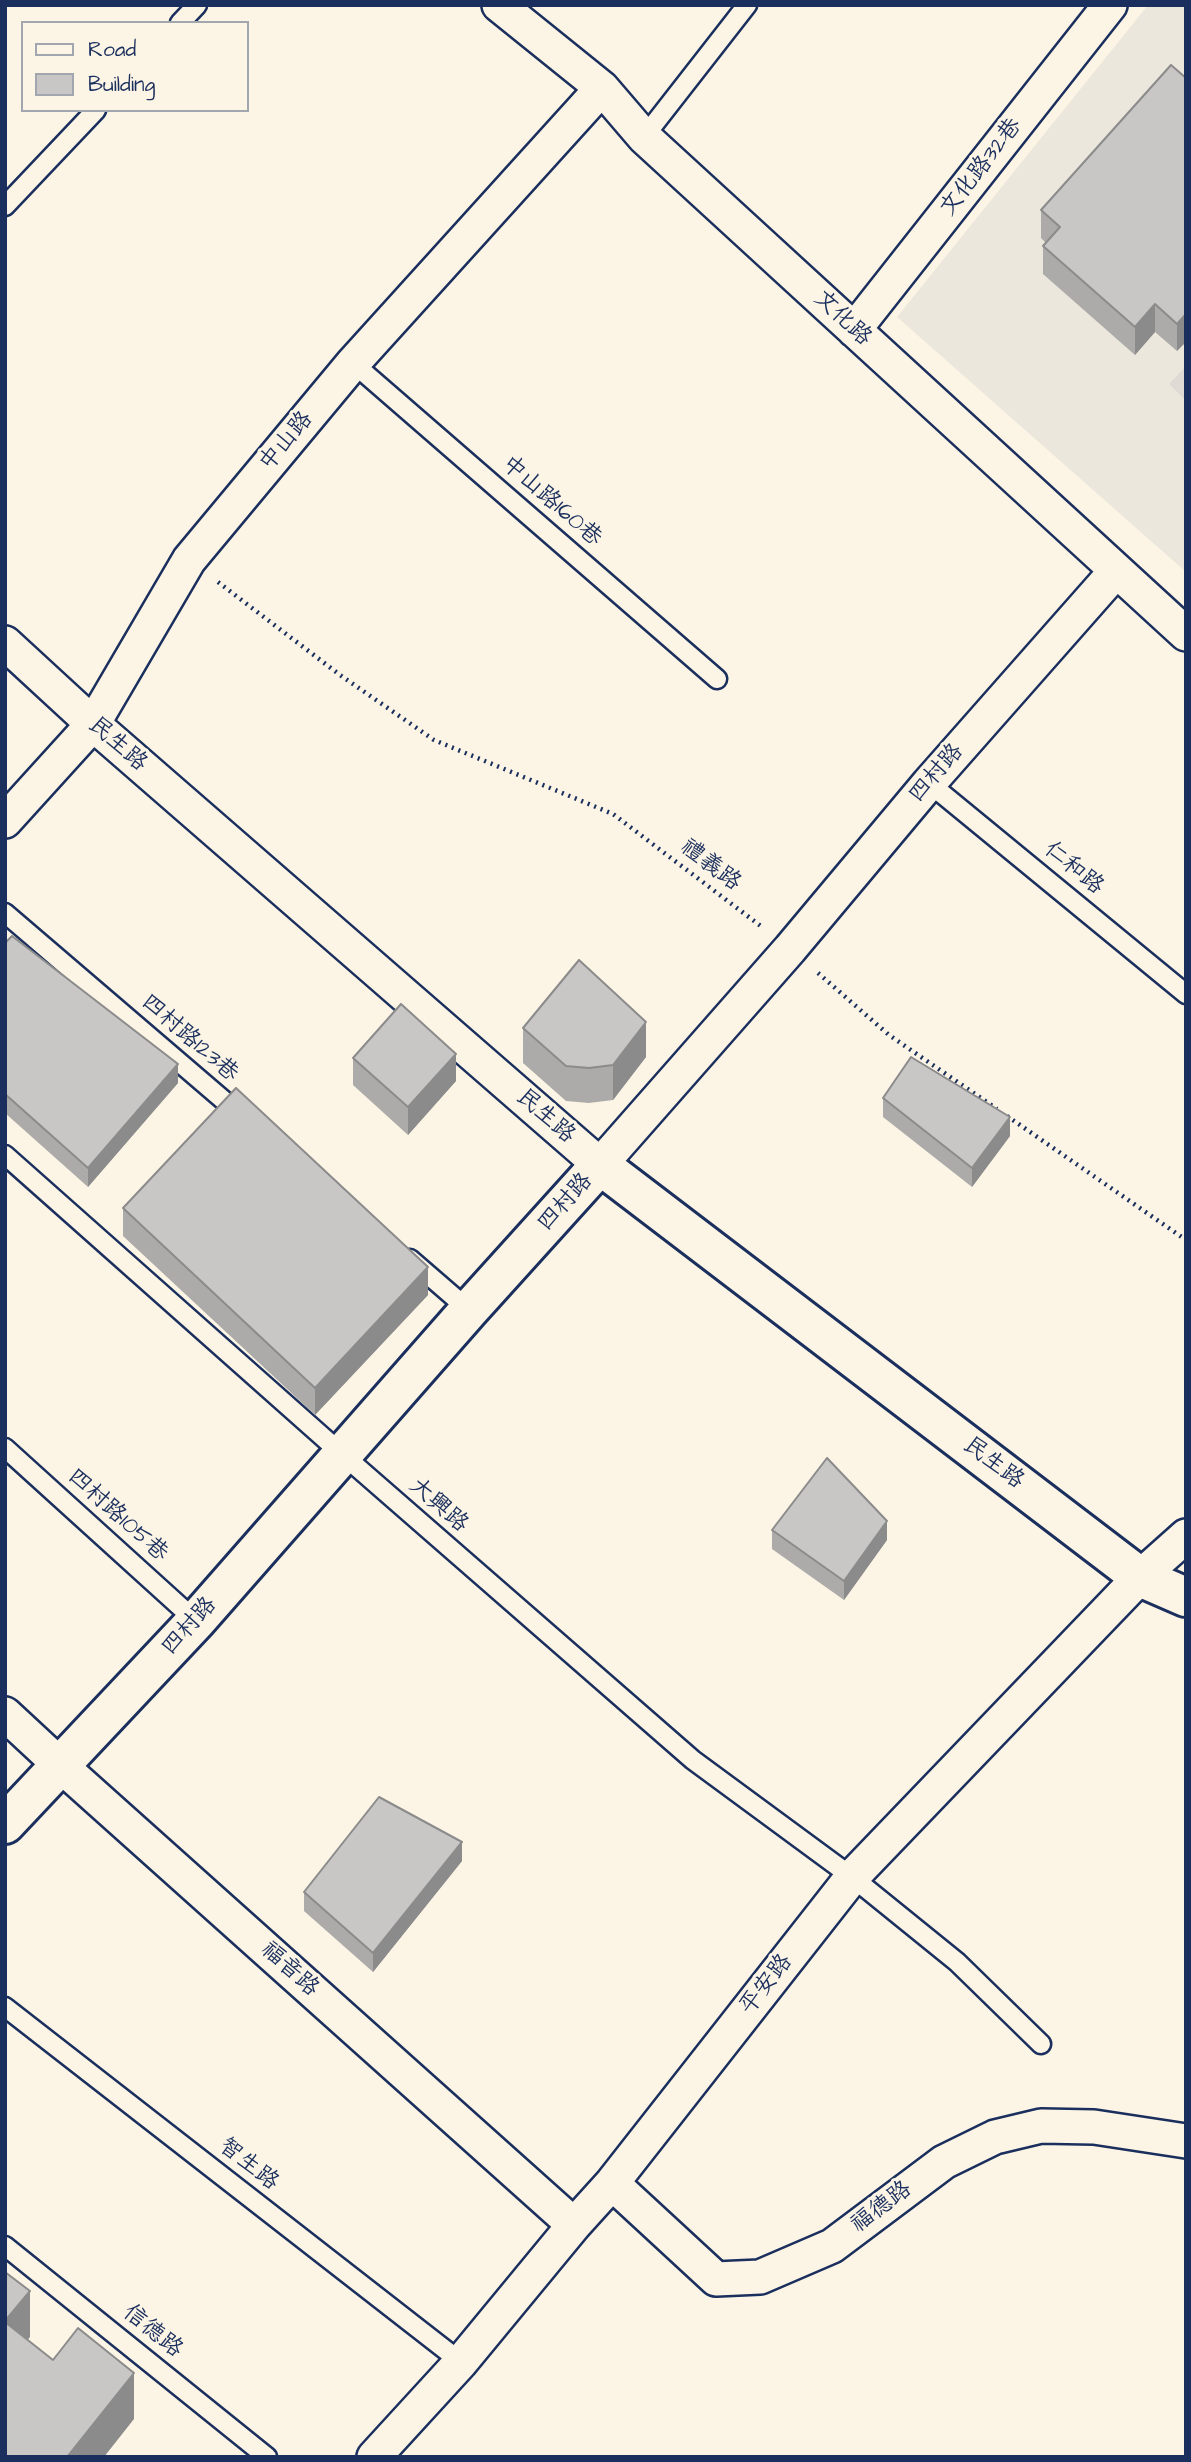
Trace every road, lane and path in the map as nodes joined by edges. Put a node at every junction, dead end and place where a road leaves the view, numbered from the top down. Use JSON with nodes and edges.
{"nodes":[{"id":1,"x":197,"y":5,"type":"edge"},
{"id":2,"x":499,"y":5,"type":"edge"},
{"id":3,"x":747,"y":5,"type":"edge"},
{"id":4,"x":1110,"y":5,"type":"edge"},
{"id":5,"x":182,"y":21,"type":"edge"},
{"id":6,"x":602,"y":88,"type":"junction"},
{"id":7,"x":94,"y":112,"type":"edge"},
{"id":8,"x":644,"y":137,"type":"junction"},
{"id":9,"x":5,"y":206,"type":"edge"},
{"id":10,"x":854,"y":330,"type":"junction"},
{"id":11,"x":352,"y":363,"type":"junction"},
{"id":12,"x":189,"y":560,"type":"junction"},
{"id":13,"x":1116,"y":571,"type":"junction"},
{"id":14,"x":1186,"y":634,"type":"edge"},
{"id":15,"x":5,"y":643,"type":"edge"},
{"id":16,"x":718,"y":679,"type":"dead end"},
{"id":17,"x":93,"y":724,"type":"junction"},
{"id":18,"x":929,"y":783,"type":"junction"},
{"id":19,"x":5,"y":821,"type":"edge"},
{"id":20,"x":5,"y":914,"type":"edge"},
{"id":21,"x":790,"y":949,"type":"junction"},
{"id":22,"x":1186,"y":993,"type":"edge"},
{"id":23,"x":258,"y":1130,"type":"edge"},
{"id":24,"x":5,"y":1155,"type":"edge"},
{"id":25,"x":600,"y":1165,"type":"junction"},
{"id":26,"x":1186,"y":1240,"type":"edge"},
{"id":27,"x":396,"y":1247,"type":"edge"},
{"id":28,"x":469,"y":1310,"type":"junction"},
{"id":29,"x":5,"y":1448,"type":"edge"},
{"id":30,"x":341,"y":1454,"type":"junction"},
{"id":31,"x":1186,"y":1536,"type":"edge"},
{"id":32,"x":1140,"y":1577,"type":"junction"},
{"id":33,"x":1186,"y":1597,"type":"edge"},
{"id":34,"x":196,"y":1621,"type":"junction"},
{"id":35,"x":5,"y":1714,"type":"edge"},
{"id":36,"x":60,"y":1765,"type":"junction"},
{"id":37,"x":5,"y":1824,"type":"edge"},
{"id":38,"x":852,"y":1877,"type":"junction"},
{"id":39,"x":5,"y":2007,"type":"edge"},
{"id":40,"x":1041,"y":2044,"type":"dead end"},
{"id":41,"x":1186,"y":2141,"type":"edge"},
{"id":42,"x":612,"y":2183,"type":"junction"},
{"id":43,"x":574,"y":2225,"type":"junction"},
{"id":44,"x":5,"y":2246,"type":"edge"},
{"id":45,"x":461,"y":2362,"type":"junction"},
{"id":46,"x":267,"y":2457,"type":"edge"},
{"id":47,"x":374,"y":2457,"type":"edge"}],
"edges":[{"from":1,"to":5,"type":"lane"},
{"from":2,"to":6,"type":"street","name":"文化路"},
{"from":3,"to":8,"type":"lane"},
{"from":4,"to":10,"type":"street","name":"文化路32巷"},
{"from":6,"to":8,"type":"street","name":"文化路"},
{"from":6,"to":11,"type":"street","name":"中山路"},
{"from":7,"to":9,"type":"lane"},
{"from":8,"to":10,"type":"street","name":"文化路"},
{"from":10,"to":13,"type":"street","name":"文化路"},
{"from":11,"to":12,"type":"street","name":"中山路"},
{"from":11,"to":16,"type":"lane","name":"中山路160巷"},
{"from":12,"to":17,"type":"street","name":"中山路"},
{"from":12,"to":21,"type":"path","name":"禮義路"},
{"from":13,"to":14,"type":"street","name":"文化路"},
{"from":13,"to":18,"type":"street","name":"四村路"},
{"from":15,"to":17,"type":"street","name":"民生路"},
{"from":17,"to":19,"type":"street","name":"中山路"},
{"from":17,"to":25,"type":"street","name":"民生路"},
{"from":18,"to":21,"type":"street","name":"四村路"},
{"from":18,"to":22,"type":"lane","name":"仁和路"},
{"from":20,"to":23,"type":"lane","name":"四村路123巷"},
{"from":21,"to":25,"type":"street","name":"四村路"},
{"from":21,"to":26,"type":"path","name":"禮義路"},
{"from":24,"to":30,"type":"lane","name":"大興路"},
{"from":25,"to":28,"type":"main road","name":"四村路"},
{"from":25,"to":32,"type":"main road","name":"民生路"},
{"from":27,"to":28,"type":"lane"},
{"from":28,"to":30,"type":"main road","name":"四村路"},
{"from":29,"to":34,"type":"lane","name":"四村路105巷"},
{"from":30,"to":34,"type":"main road","name":"四村路"},
{"from":30,"to":38,"type":"lane","name":"大興路"},
{"from":31,"to":32,"type":"street","name":"平安路"},
{"from":32,"to":33,"type":"main road","name":"民生路"},
{"from":32,"to":38,"type":"street","name":"平安路"},
{"from":34,"to":36,"type":"main road","name":"四村路"},
{"from":35,"to":36,"type":"street","name":"福音路"},
{"from":36,"to":37,"type":"main road","name":"四村路"},
{"from":36,"to":43,"type":"street","name":"福音路"},
{"from":38,"to":40,"type":"lane","name":"大興路"},
{"from":38,"to":42,"type":"street","name":"平安路"},
{"from":39,"to":45,"type":"lane","name":"智生路"},
{"from":41,"to":42,"type":"street","name":"福德路"},
{"from":42,"to":43,"type":"street","name":"平安路"},
{"from":43,"to":45,"type":"street","name":"平安路"},
{"from":44,"to":46,"type":"lane","name":"信德路"},
{"from":45,"to":47,"type":"street","name":"平安路"}]}
